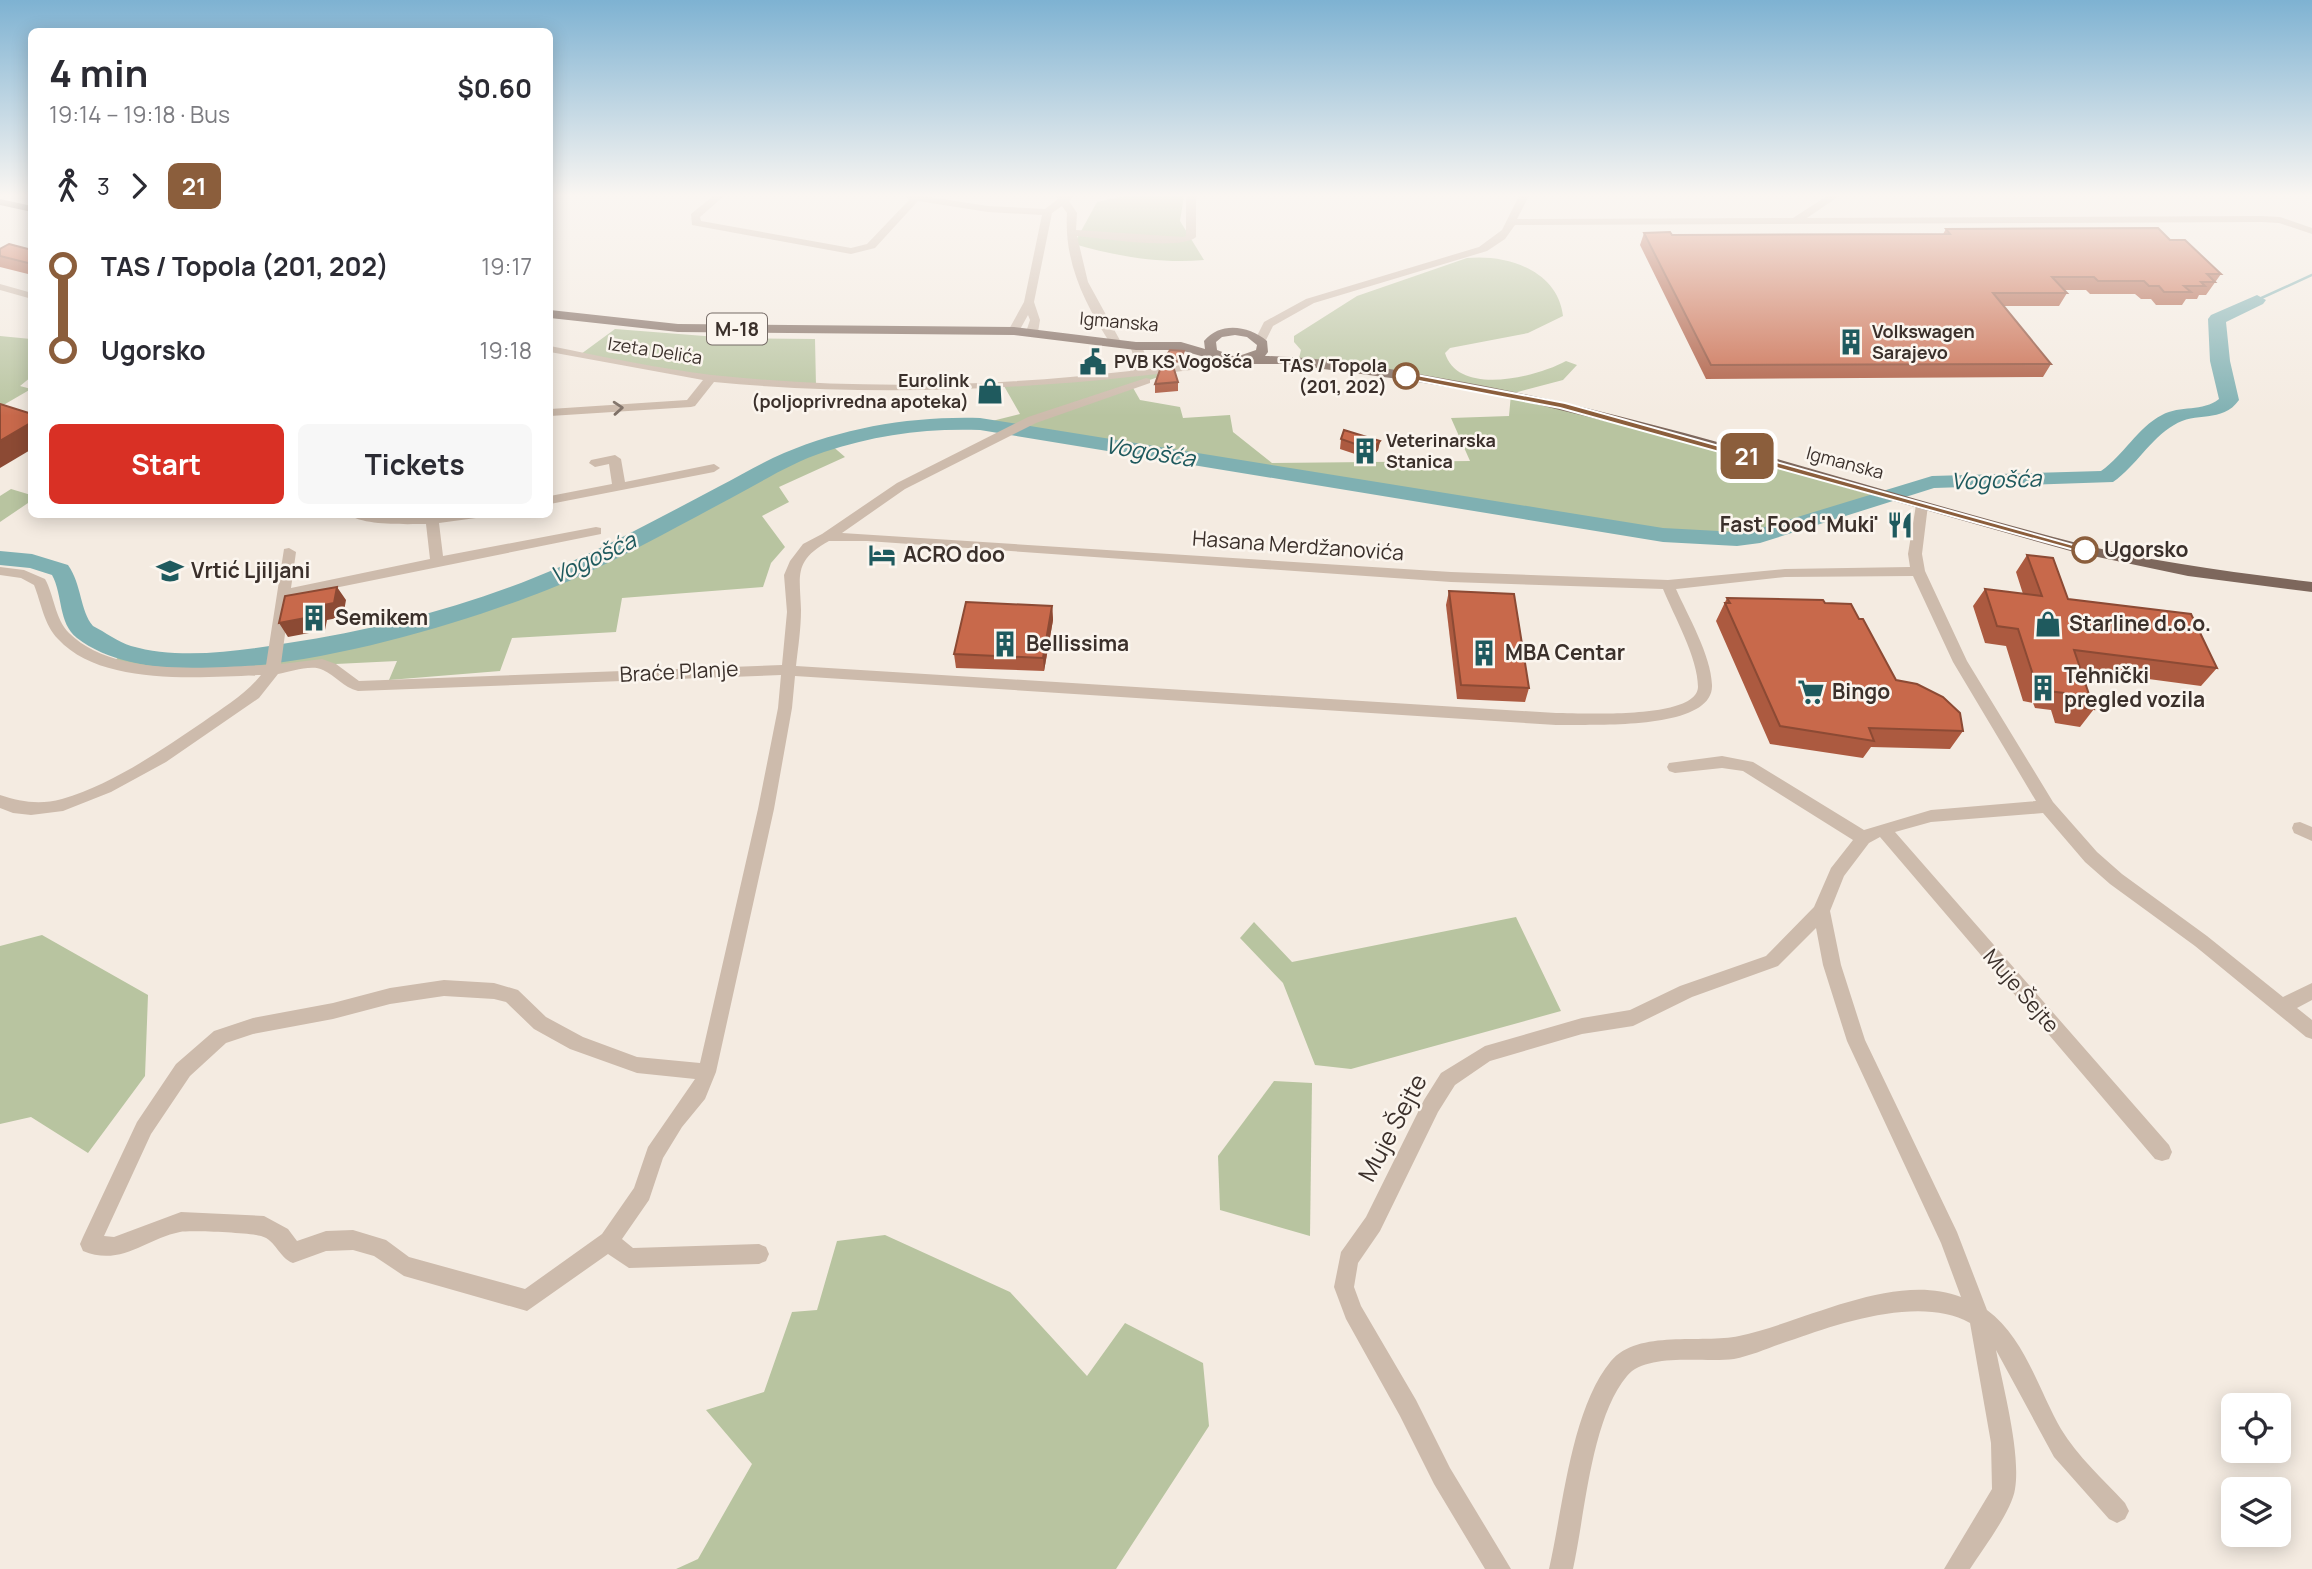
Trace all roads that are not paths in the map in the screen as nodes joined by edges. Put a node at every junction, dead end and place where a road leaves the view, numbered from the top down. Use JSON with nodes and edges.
{"nodes":[{"id":1,"x":1036,"y":269,"type":"edge"},
{"id":2,"x":1079,"y":269,"type":"edge"},
{"id":3,"x":1412,"y":269,"type":"edge"},
{"id":4,"x":0,"y":288,"type":"edge"},
{"id":5,"x":28,"y":295,"type":"edge"},
{"id":6,"x":1029,"y":302,"type":"junction"},
{"id":7,"x":553,"y":314,"type":"edge"},
{"id":8,"x":1268,"y":324,"type":"junction"},
{"id":9,"x":1034,"y":326,"type":"junction"},
{"id":10,"x":1014,"y":331,"type":"junction"},
{"id":11,"x":1236,"y":331,"type":"junction"},
{"id":12,"x":1214,"y":337,"type":"junction"},
{"id":13,"x":1116,"y":344,"type":"junction"},
{"id":14,"x":1262,"y":344,"type":"junction"},
{"id":15,"x":1181,"y":346,"type":"junction"},
{"id":16,"x":553,"y":350,"type":"edge"},
{"id":17,"x":1138,"y":352,"type":"junction"},
{"id":18,"x":1215,"y":360,"type":"junction"},
{"id":19,"x":1247,"y":360,"type":"junction"},
{"id":20,"x":1286,"y":360,"type":"junction"},
{"id":21,"x":1180,"y":371,"type":"junction"},
{"id":22,"x":1133,"y":375,"type":"junction"},
{"id":23,"x":712,"y":378,"type":"junction"},
{"id":24,"x":553,"y":413,"type":"edge"},
{"id":25,"x":595,"y":463,"type":"dead end"},
{"id":26,"x":714,"y":468,"type":"dead end"},
{"id":27,"x":619,"y":487,"type":"junction"},
{"id":28,"x":553,"y":499,"type":"edge"},
{"id":29,"x":1922,"y":505,"type":"junction"},
{"id":30,"x":415,"y":518,"type":"edge"},
{"id":31,"x":447,"y":518,"type":"edge"},
{"id":32,"x":432,"y":520,"type":"junction"},
{"id":33,"x":596,"y":531,"type":"dead end"},
{"id":34,"x":827,"y":537,"type":"junction"},
{"id":35,"x":289,"y":552,"type":"dead end"},
{"id":36,"x":437,"y":562,"type":"junction"},
{"id":37,"x":0,"y":571,"type":"edge"},
{"id":38,"x":1918,"y":571,"type":"junction"},
{"id":39,"x":1668,"y":584,"type":"junction"},
{"id":40,"x":2312,"y":587,"type":"edge"},
{"id":41,"x":284,"y":594,"type":"junction"},
{"id":42,"x":273,"y":666,"type":"junction"},
{"id":43,"x":789,"y":673,"type":"junction"},
{"id":44,"x":1675,"y":767,"type":"dead end"},
{"id":45,"x":7,"y":804,"type":"edge"},
{"id":46,"x":2047,"y":806,"type":"junction"},
{"id":47,"x":1883,"y":829,"type":"junction"},
{"id":48,"x":1863,"y":838,"type":"junction"},
{"id":49,"x":1821,"y":911,"type":"junction"},
{"id":50,"x":2312,"y":991,"type":"edge"},
{"id":51,"x":2283,"y":1006,"type":"junction"},
{"id":52,"x":2312,"y":1031,"type":"edge"},
{"id":53,"x":708,"y":1072,"type":"junction"},
{"id":54,"x":2162,"y":1152,"type":"dead end"},
{"id":55,"x":608,"y":1241,"type":"junction"},
{"id":56,"x":759,"y":1254,"type":"dead end"},
{"id":57,"x":1979,"y":1316,"type":"junction"},
{"id":58,"x":2117,"y":1511,"type":"dead end"},
{"id":59,"x":1499,"y":1569,"type":"edge"},
{"id":60,"x":1561,"y":1569,"type":"edge"},
{"id":61,"x":1956,"y":1569,"type":"edge"}],
"edges":[{"from":1,"to":6,"type":"street"},
{"from":2,"to":13,"type":"street"},
{"from":3,"to":8,"type":"street"},
{"from":4,"to":5,"type":"street"},
{"from":6,"to":9,"type":"street"},
{"from":6,"to":10,"type":"street"},
{"from":7,"to":10,"type":"main road","name":"Igmanska","number":"M-18"},
{"from":8,"to":11,"type":"street"},
{"from":8,"to":14,"type":"street"},
{"from":9,"to":10,"type":"main road","name":"Igmanska","number":"M-18"},
{"from":9,"to":13,"type":"main road","name":"Igmanska","number":"M-18"},
{"from":11,"to":12,"type":"main road","number":"M-18"},
{"from":11,"to":14,"type":"main road","number":"M-18"},
{"from":12,"to":15,"type":"main road","name":"Igmanska","number":"M-18"},
{"from":12,"to":18,"type":"main road"},
{"from":13,"to":17,"type":"main road","name":"Igmanska","number":"M-18"},
{"from":14,"to":19,"type":"main road"},
{"from":14,"to":20,"type":"main road","name":"Igmanska","number":"M-18"},
{"from":15,"to":17,"type":"main road","name":"Igmanska","number":"M-18"},
{"from":15,"to":18,"type":"main road","name":"Igmanska","number":"M-18"},
{"from":16,"to":23,"type":"street","name":"Izeta Delića"},
{"from":17,"to":22,"type":"street"},
{"from":18,"to":19,"type":"main road","number":"M-18"},
{"from":18,"to":21,"type":"street","name":"Izeta Delića"},
{"from":19,"to":20,"type":"main road","name":"Igmanska","number":"M-18"},
{"from":20,"to":29,"type":"main road","name":"Igmanska","number":"M-18"},
{"from":21,"to":22,"type":"street","name":"Izeta Delića"},
{"from":21,"to":34,"type":"street"},
{"from":22,"to":23,"type":"street","name":"Izeta Delića"},
{"from":24,"to":23,"type":"street","one_way":true},
{"from":25,"to":27,"type":"street"},
{"from":26,"to":27,"type":"street"},
{"from":27,"to":28,"type":"street"},
{"from":29,"to":38,"type":"street"},
{"from":29,"to":40,"type":"main road","name":"Igmanska","number":"M-18"},
{"from":30,"to":32,"type":"street"},
{"from":31,"to":32,"type":"street"},
{"from":32,"to":36,"type":"street"},
{"from":33,"to":36,"type":"street"},
{"from":34,"to":39,"type":"street","name":"Hasana Merdžanovića"},
{"from":34,"to":43,"type":"street"},
{"from":35,"to":41,"type":"street"},
{"from":36,"to":41,"type":"street"},
{"from":37,"to":42,"type":"street","name":"Braće Planje"},
{"from":38,"to":39,"type":"street","name":"Hasana Merdžanovića"},
{"from":38,"to":46,"type":"street"},
{"from":39,"to":43,"type":"street","name":"Braće Planje"},
{"from":41,"to":42,"type":"street"},
{"from":42,"to":43,"type":"street","name":"Braće Planje"},
{"from":42,"to":45,"type":"street"},
{"from":43,"to":53,"type":"street"},
{"from":44,"to":48,"type":"street"},
{"from":46,"to":47,"type":"street","name":"Muje Šejte"},
{"from":46,"to":51,"type":"street"},
{"from":47,"to":48,"type":"street","name":"Muje Šejte"},
{"from":47,"to":54,"type":"street","name":"Muje Šejte"},
{"from":48,"to":49,"type":"street","name":"Muje Šejte"},
{"from":49,"to":57,"type":"street"},
{"from":49,"to":59,"type":"street","name":"Muje Šejte"},
{"from":50,"to":51,"type":"street"},
{"from":51,"to":52,"type":"street"},
{"from":53,"to":55,"type":"street"},
{"from":53,"to":55,"type":"street"},
{"from":55,"to":56,"type":"street"},
{"from":57,"to":58,"type":"street"},
{"from":57,"to":60,"type":"street"},
{"from":57,"to":61,"type":"street"}]}
